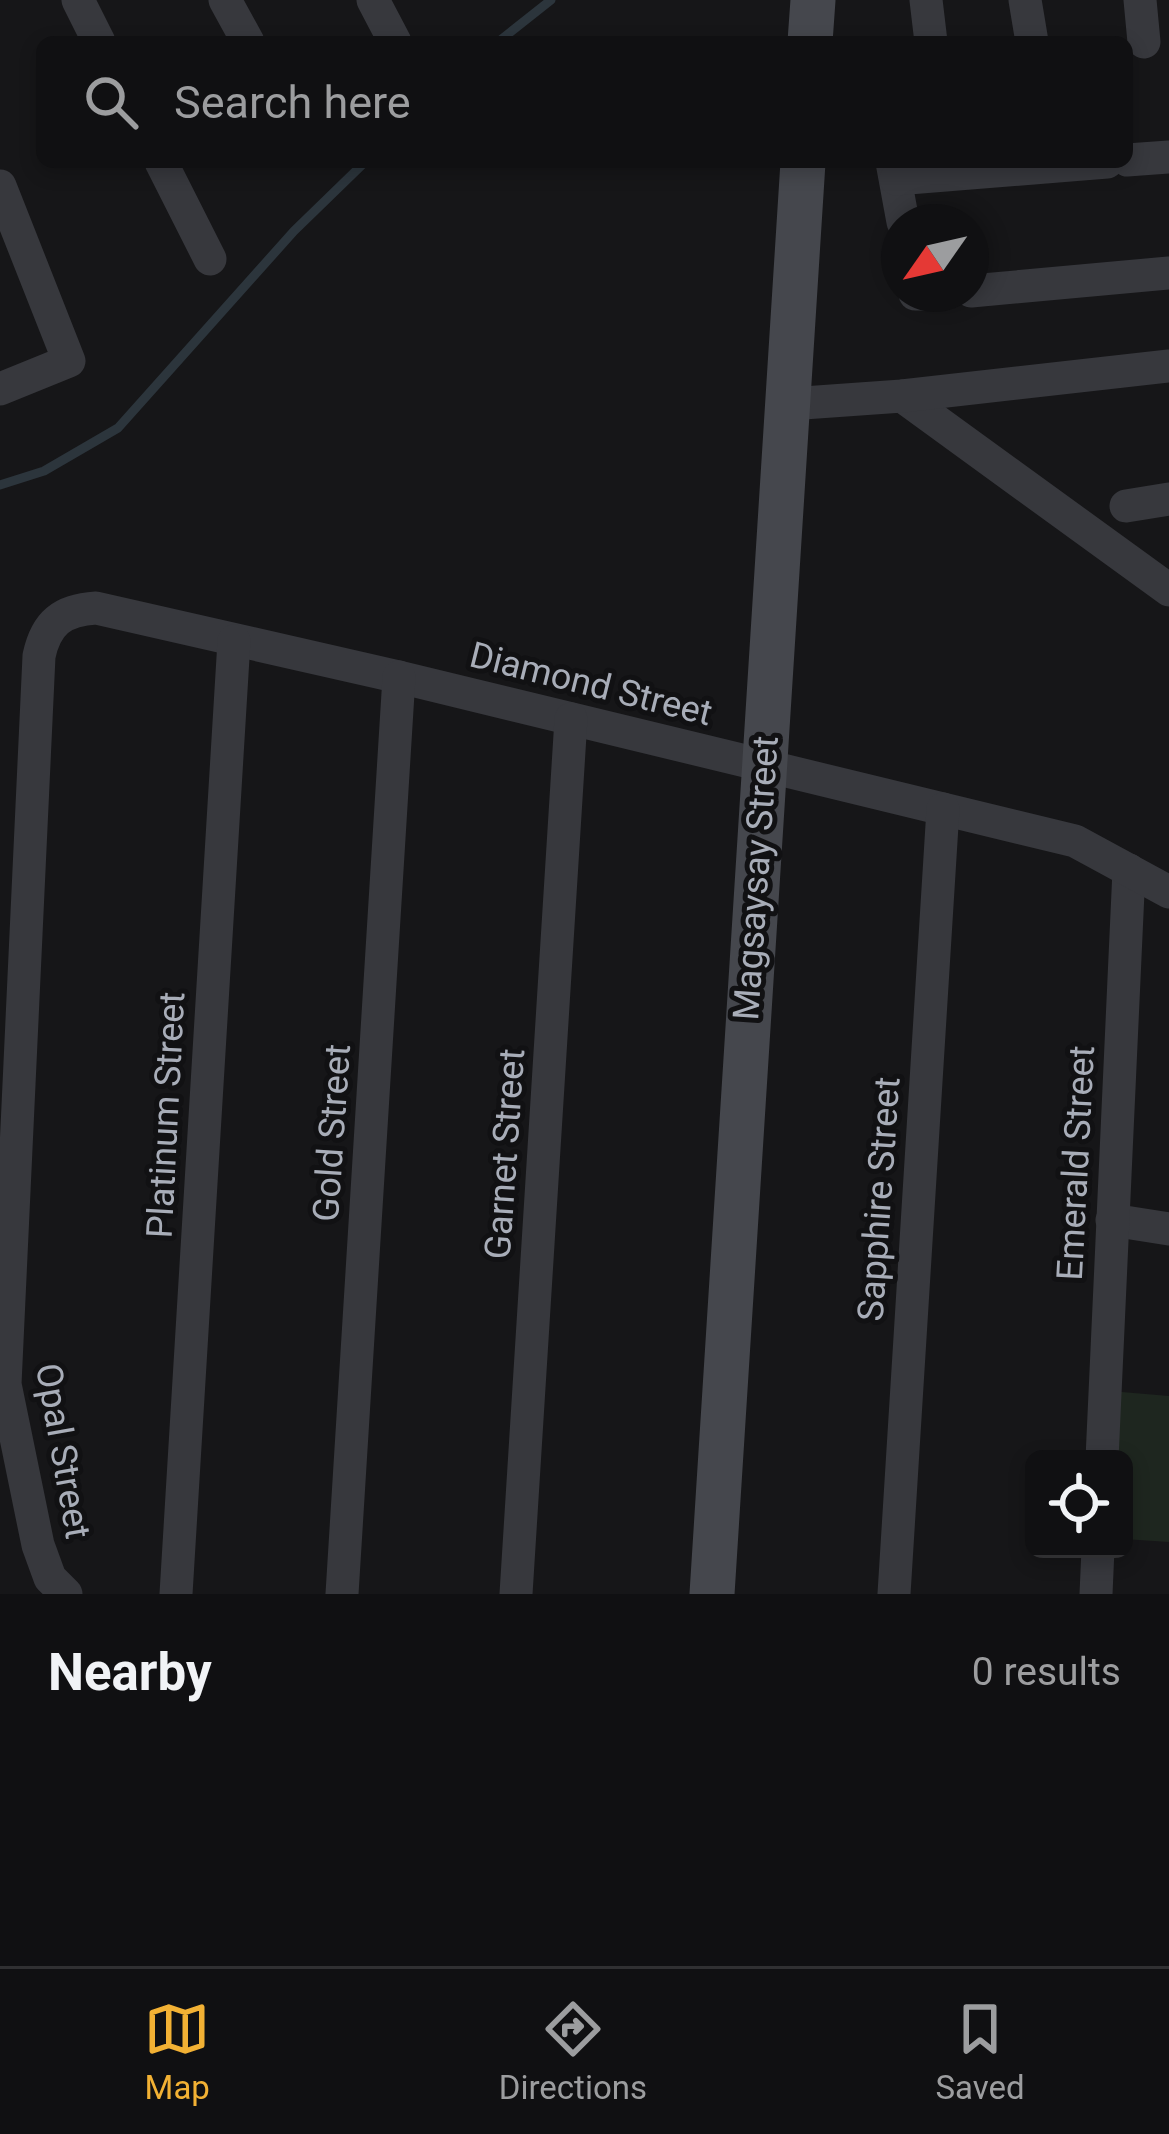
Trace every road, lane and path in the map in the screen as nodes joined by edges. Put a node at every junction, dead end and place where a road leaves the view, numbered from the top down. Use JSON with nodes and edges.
{"nodes":[{"id":1,"x":78,"y":0,"type":"edge"},
{"id":2,"x":226,"y":0,"type":"edge"},
{"id":3,"x":373,"y":0,"type":"edge"},
{"id":4,"x":813,"y":0,"type":"edge"},
{"id":5,"x":926,"y":0,"type":"edge"},
{"id":6,"x":1025,"y":0,"type":"edge"},
{"id":7,"x":1140,"y":0,"type":"edge"},
{"id":8,"x":97,"y":36,"type":"edge"},
{"id":9,"x":245,"y":36,"type":"edge"},
{"id":10,"x":392,"y":36,"type":"edge"},
{"id":11,"x":810,"y":36,"type":"edge"},
{"id":12,"x":930,"y":36,"type":"edge"},
{"id":13,"x":1031,"y":36,"type":"edge"},
{"id":14,"x":1147,"y":42,"type":"edge"},
{"id":15,"x":1169,"y":157,"type":"edge"},
{"id":16,"x":1133,"y":160,"type":"edge"},
{"id":17,"x":164,"y":168,"type":"edge"},
{"id":18,"x":803,"y":168,"type":"edge"},
{"id":19,"x":947,"y":168,"type":"edge"},
{"id":20,"x":894,"y":170,"type":"edge"},
{"id":21,"x":0,"y":185,"type":"edge"},
{"id":22,"x":900,"y":204,"type":"edge"},
{"id":23,"x":210,"y":259,"type":"dead end"},
{"id":24,"x":1169,"y":273,"type":"edge"},
{"id":25,"x":989,"y":289,"type":"edge"},
{"id":26,"x":1169,"y":366,"type":"edge"},
{"id":27,"x":0,"y":389,"type":"edge"},
{"id":28,"x":902,"y":396,"type":"junction"},
{"id":29,"x":789,"y":404,"type":"junction"},
{"id":30,"x":1169,"y":499,"type":"edge"},
{"id":31,"x":1126,"y":506,"type":"dead end"},
{"id":32,"x":1169,"y":590,"type":"edge"},
{"id":33,"x":55,"y":621,"type":"joint"},
{"id":34,"x":234,"y":641,"type":"junction"},
{"id":35,"x":399,"y":677,"type":"junction"},
{"id":36,"x":572,"y":719,"type":"junction"},
{"id":37,"x":762,"y":766,"type":"junction"},
{"id":38,"x":0,"y":772,"type":"edge"},
{"id":39,"x":34,"y":778,"type":"junction"},
{"id":40,"x":943,"y":808,"type":"junction"},
{"id":41,"x":1129,"y":870,"type":"junction"},
{"id":42,"x":1169,"y":892,"type":"edge"},
{"id":43,"x":1112,"y":1220,"type":"junction"},
{"id":44,"x":1169,"y":1229,"type":"edge"},
{"id":45,"x":1102,"y":1450,"type":"edge"},
{"id":46,"x":9,"y":1458,"type":"edge"},
{"id":47,"x":1098,"y":1558,"type":"edge"},
{"id":48,"x":58,"y":1586,"type":"edge"},
{"id":49,"x":176,"y":1594,"type":"edge"},
{"id":50,"x":342,"y":1594,"type":"edge"},
{"id":51,"x":517,"y":1594,"type":"edge"},
{"id":52,"x":712,"y":1594,"type":"edge"},
{"id":53,"x":894,"y":1594,"type":"edge"},
{"id":54,"x":1096,"y":1594,"type":"edge"}],
"edges":[{"from":1,"to":8,"type":"street"},
{"from":2,"to":9,"type":"street"},
{"from":3,"to":10,"type":"street"},
{"from":4,"to":11,"type":"street"},
{"from":5,"to":12,"type":"street"},
{"from":6,"to":13,"type":"street"},
{"from":7,"to":14,"type":"street"},
{"from":15,"to":16,"type":"street"},
{"from":17,"to":23,"type":"street"},
{"from":18,"to":29,"type":"street","name":"Magsaysay Street"},
{"from":19,"to":20,"type":"street"},
{"from":20,"to":22,"type":"street"},
{"from":21,"to":27,"type":"street"},
{"from":24,"to":25,"type":"street"},
{"from":26,"to":28,"type":"street"},
{"from":28,"to":29,"type":"street"},
{"from":28,"to":32,"type":"street"},
{"from":29,"to":37,"type":"street","name":"Magsaysay Street"},
{"from":30,"to":31,"type":"street"},
{"from":33,"to":34,"type":"street","name":"Diamond Street"},
{"from":33,"to":39,"type":"street","name":"Opal Street"},
{"from":34,"to":35,"type":"street","name":"Diamond Street"},
{"from":34,"to":49,"type":"street","name":"Platinum Street"},
{"from":35,"to":36,"type":"street","name":"Diamond Street"},
{"from":35,"to":50,"type":"street","name":"Gold Street"},
{"from":36,"to":37,"type":"street","name":"Diamond Street"},
{"from":36,"to":51,"type":"street","name":"Garnet Street"},
{"from":37,"to":40,"type":"street","name":"Diamond Street"},
{"from":37,"to":52,"type":"street","name":"Magsaysay Street"},
{"from":38,"to":39,"type":"street"},
{"from":39,"to":46,"type":"street","name":"Opal Street"},
{"from":40,"to":41,"type":"street","name":"Diamond Street"},
{"from":40,"to":53,"type":"street","name":"Sapphire Street"},
{"from":41,"to":42,"type":"street","name":"Diamond Street"},
{"from":41,"to":43,"type":"street","name":"Emerald Street"},
{"from":43,"to":44,"type":"street"},
{"from":43,"to":45,"type":"street","name":"Emerald Street"},
{"from":46,"to":48,"type":"street","name":"Opal Street"},
{"from":47,"to":54,"type":"street"}]}
